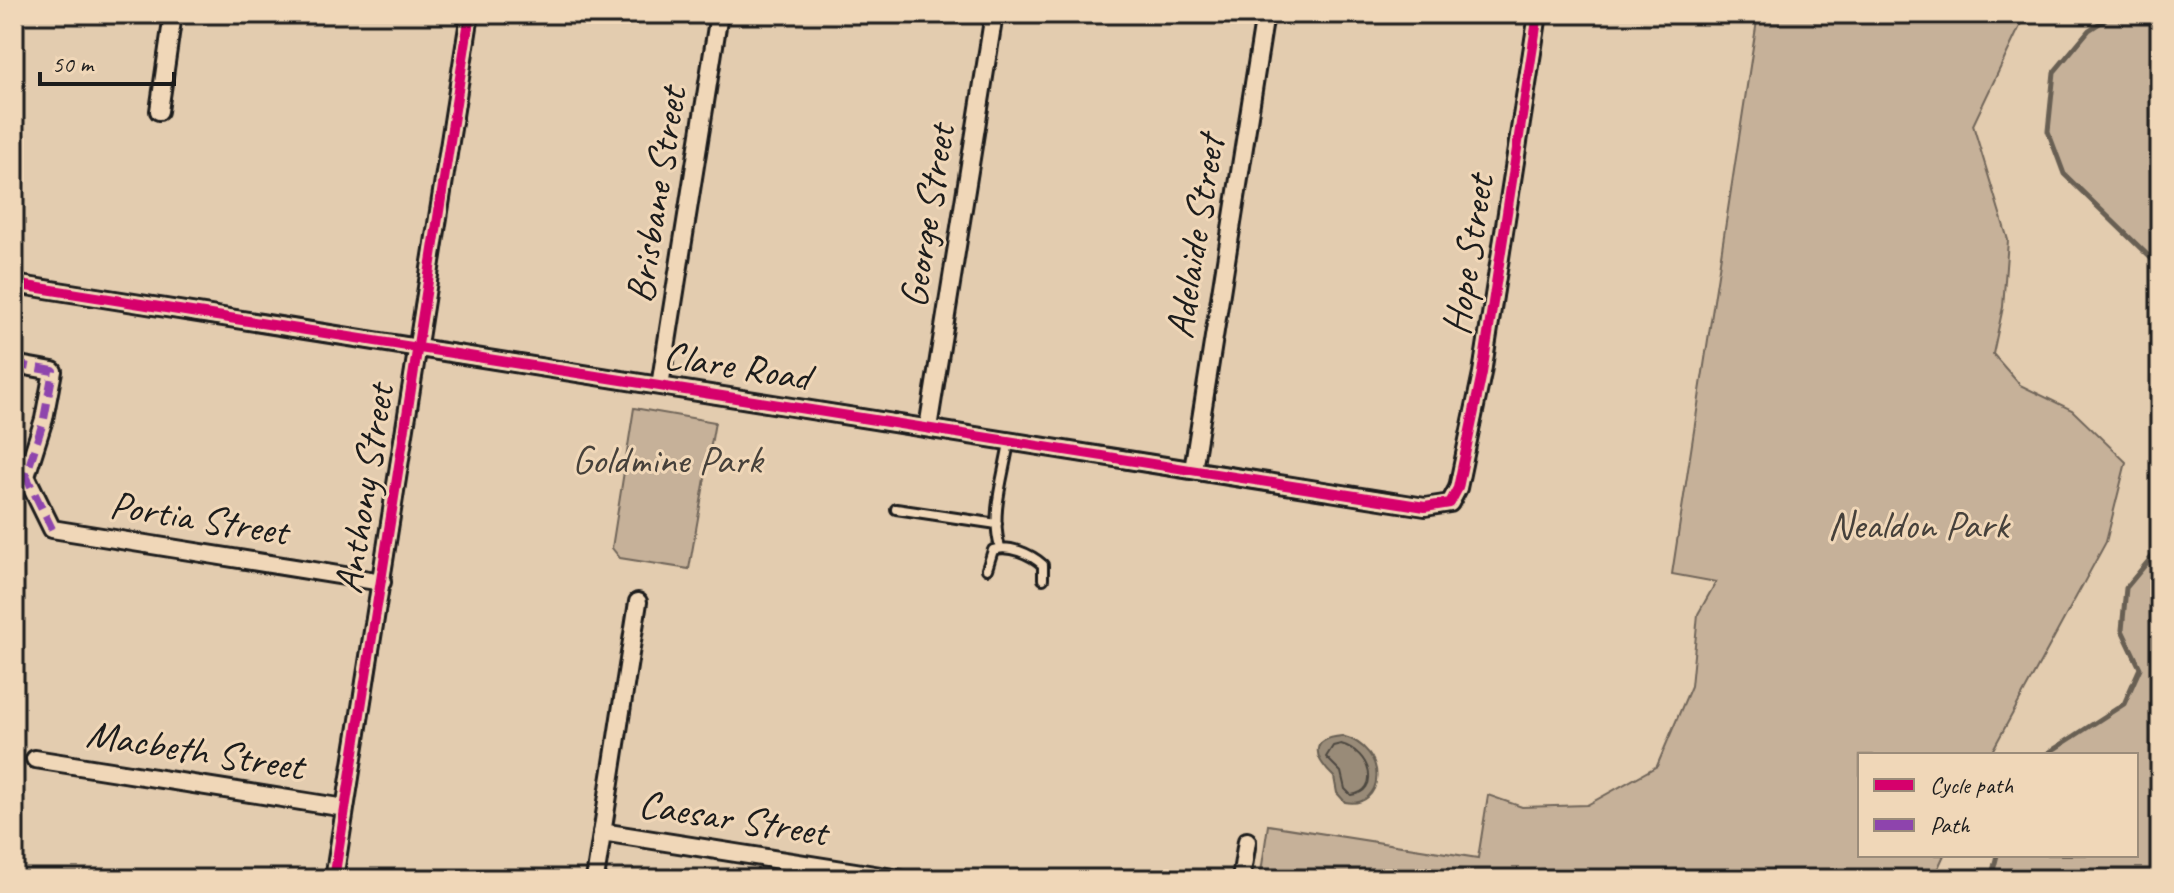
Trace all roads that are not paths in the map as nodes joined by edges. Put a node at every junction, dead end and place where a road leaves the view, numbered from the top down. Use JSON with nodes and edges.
{"nodes":[{"id":1,"x":173,"y":14,"type":"edge"},
{"id":2,"x":470,"y":14,"type":"edge"},
{"id":3,"x":719,"y":14,"type":"edge"},
{"id":4,"x":994,"y":14,"type":"edge"},
{"id":5,"x":1265,"y":14,"type":"edge"},
{"id":6,"x":1538,"y":14,"type":"edge"},
{"id":7,"x":159,"y":111,"type":"dead end"},
{"id":8,"x":14,"y":284,"type":"edge"},
{"id":9,"x":418,"y":347,"type":"junction"},
{"id":10,"x":14,"y":364,"type":"edge"},
{"id":11,"x":660,"y":386,"type":"junction"},
{"id":12,"x":928,"y":428,"type":"junction"},
{"id":13,"x":1009,"y":441,"type":"junction"},
{"id":14,"x":1193,"y":470,"type":"junction"},
{"id":15,"x":20,"y":475,"type":"edge"},
{"id":16,"x":1450,"y":503,"type":"joint"},
{"id":17,"x":896,"y":509,"type":"dead end"},
{"id":18,"x":997,"y":524,"type":"junction"},
{"id":19,"x":1000,"y":547,"type":"junction"},
{"id":20,"x":987,"y":569,"type":"dead end"},
{"id":21,"x":1043,"y":579,"type":"dead end"},
{"id":22,"x":382,"y":582,"type":"junction"},
{"id":23,"x":638,"y":602,"type":"dead end"},
{"id":24,"x":35,"y":759,"type":"dead end"},
{"id":25,"x":345,"y":808,"type":"junction"},
{"id":26,"x":602,"y":832,"type":"junction"},
{"id":27,"x":1247,"y":841,"type":"dead end"},
{"id":28,"x":334,"y":879,"type":"edge"},
{"id":29,"x":595,"y":879,"type":"edge"},
{"id":30,"x":900,"y":879,"type":"edge"},
{"id":31,"x":1241,"y":879,"type":"edge"}],
"edges":[{"from":1,"to":7,"type":"street"},
{"from":2,"to":9,"type":"street","name":"Anthony Street"},
{"from":3,"to":11,"type":"street","name":"Brisbane Street"},
{"from":4,"to":12,"type":"street","name":"George Street"},
{"from":5,"to":14,"type":"street","name":"Adelaide Street"},
{"from":6,"to":16,"type":"street","name":"Hope Street"},
{"from":8,"to":9,"type":"street","name":"Clare Road"},
{"from":9,"to":11,"type":"street","name":"Clare Road"},
{"from":9,"to":22,"type":"street","name":"Anthony Street"},
{"from":10,"to":15,"type":"street"},
{"from":11,"to":12,"type":"street","name":"Clare Road"},
{"from":12,"to":13,"type":"street","name":"Clare Road"},
{"from":13,"to":14,"type":"street","name":"Clare Road"},
{"from":13,"to":18,"type":"lane"},
{"from":14,"to":16,"type":"street","name":"Clare Road"},
{"from":15,"to":22,"type":"street","name":"Portia Street"},
{"from":17,"to":18,"type":"lane"},
{"from":18,"to":19,"type":"lane"},
{"from":19,"to":20,"type":"lane"},
{"from":19,"to":21,"type":"lane"},
{"from":22,"to":25,"type":"street","name":"Anthony Street"},
{"from":23,"to":26,"type":"street"},
{"from":24,"to":25,"type":"street","name":"Macbeth Street"},
{"from":25,"to":28,"type":"street","name":"Anthony Street"},
{"from":26,"to":29,"type":"street"},
{"from":26,"to":30,"type":"street","name":"Caesar Street"},
{"from":27,"to":31,"type":"street"}]}
